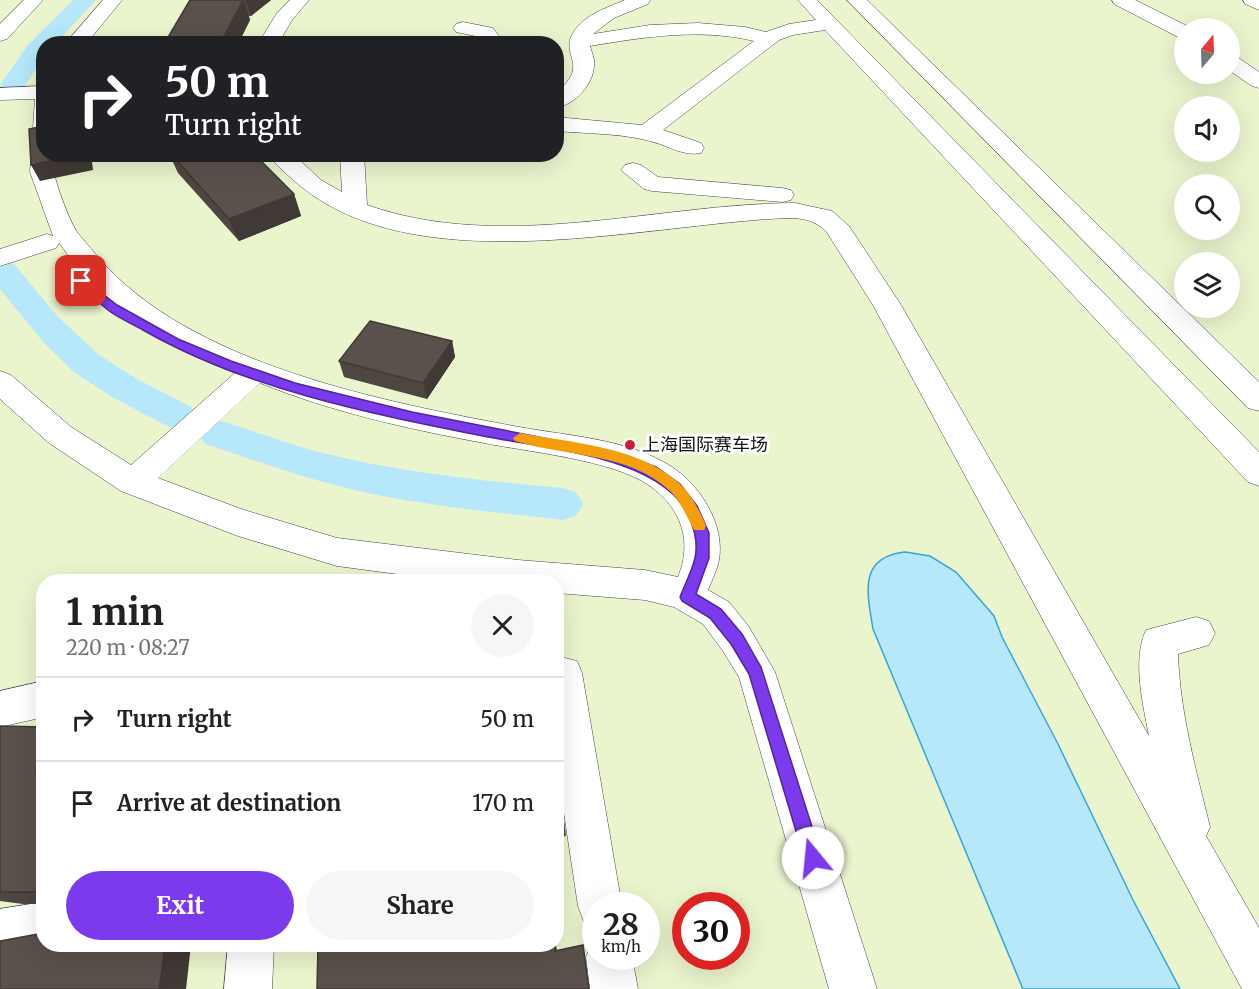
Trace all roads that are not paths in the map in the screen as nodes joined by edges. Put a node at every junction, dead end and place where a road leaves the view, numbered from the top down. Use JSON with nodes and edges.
{"nodes":[{"id":1,"x":34,"y":0,"type":"edge"},
{"id":2,"x":113,"y":0,"type":"edge"},
{"id":3,"x":641,"y":0,"type":"edge"},
{"id":4,"x":807,"y":0,"type":"edge"},
{"id":5,"x":856,"y":0,"type":"edge"},
{"id":6,"x":1252,"y":0,"type":"edge"},
{"id":7,"x":1131,"y":2,"type":"edge"},
{"id":8,"x":301,"y":4,"type":"edge"},
{"id":9,"x":1259,"y":4,"type":"edge"},
{"id":10,"x":830,"y":24,"type":"junction"},
{"id":11,"x":1174,"y":27,"type":"edge"},
{"id":12,"x":463,"y":28,"type":"dead end"},
{"id":13,"x":0,"y":35,"type":"edge"},
{"id":14,"x":82,"y":36,"type":"edge"},
{"id":15,"x":275,"y":36,"type":"edge"},
{"id":16,"x":489,"y":36,"type":"edge"},
{"id":17,"x":768,"y":39,"type":"junction"},
{"id":18,"x":580,"y":42,"type":"junction"},
{"id":19,"x":1240,"y":68,"type":"edge"},
{"id":20,"x":1259,"y":82,"type":"edge"},
{"id":21,"x":36,"y":92,"type":"edge"},
{"id":22,"x":0,"y":94,"type":"edge"},
{"id":23,"x":564,"y":97,"type":"edge"},
{"id":24,"x":564,"y":102,"type":"edge"},
{"id":25,"x":564,"y":119,"type":"edge"},
{"id":26,"x":36,"y":124,"type":"edge"},
{"id":27,"x":564,"y":124,"type":"edge"},
{"id":28,"x":647,"y":132,"type":"junction"},
{"id":29,"x":693,"y":148,"type":"dead end"},
{"id":30,"x":287,"y":162,"type":"edge"},
{"id":31,"x":352,"y":162,"type":"edge"},
{"id":32,"x":633,"y":170,"type":"dead end"},
{"id":33,"x":355,"y":210,"type":"junction"},
{"id":34,"x":812,"y":212,"type":"junction"},
{"id":35,"x":46,"y":242,"type":"junction"},
{"id":36,"x":0,"y":258,"type":"edge"},
{"id":37,"x":253,"y":373,"type":"junction"},
{"id":38,"x":0,"y":382,"type":"edge"},
{"id":39,"x":1259,"y":400,"type":"edge"},
{"id":40,"x":1259,"y":473,"type":"edge"},
{"id":41,"x":133,"y":482,"type":"junction"},
{"id":42,"x":510,"y":574,"type":"edge"},
{"id":43,"x":564,"y":579,"type":"edge"},
{"id":44,"x":688,"y":597,"type":"junction"},
{"id":45,"x":1196,"y":633,"type":"dead end"},
{"id":46,"x":564,"y":679,"type":"edge"},
{"id":47,"x":36,"y":701,"type":"edge"},
{"id":48,"x":0,"y":709,"type":"edge"},
{"id":49,"x":1198,"y":864,"type":"junction"},
{"id":50,"x":598,"y":892,"type":"edge"},
{"id":51,"x":36,"y":926,"type":"edge"},
{"id":52,"x":0,"y":932,"type":"edge"},
{"id":53,"x":251,"y":952,"type":"edge"},
{"id":54,"x":611,"y":970,"type":"edge"},
{"id":55,"x":1259,"y":973,"type":"edge"},
{"id":56,"x":248,"y":989,"type":"edge"},
{"id":57,"x":614,"y":989,"type":"edge"},
{"id":58,"x":853,"y":989,"type":"edge"}],
"edges":[{"from":1,"to":13,"type":"street"},
{"from":2,"to":14,"type":"street"},
{"from":3,"to":18,"type":"street"},
{"from":4,"to":10,"type":"street"},
{"from":5,"to":39,"type":"street"},
{"from":6,"to":9,"type":"street"},
{"from":7,"to":11,"type":"street"},
{"from":8,"to":15,"type":"street"},
{"from":10,"to":17,"type":"street"},
{"from":10,"to":40,"type":"street"},
{"from":12,"to":16,"type":"street"},
{"from":17,"to":18,"type":"street"},
{"from":17,"to":28,"type":"street"},
{"from":18,"to":23,"type":"street"},
{"from":19,"to":20,"type":"street"},
{"from":21,"to":22,"type":"street"},
{"from":24,"to":25,"type":"street"},
{"from":26,"to":35,"type":"street"},
{"from":27,"to":28,"type":"street"},
{"from":28,"to":29,"type":"street"},
{"from":30,"to":33,"type":"street"},
{"from":31,"to":33,"type":"street"},
{"from":32,"to":34,"type":"street"},
{"from":33,"to":34,"type":"street"},
{"from":34,"to":49,"type":"street"},
{"from":35,"to":36,"type":"street"},
{"from":35,"to":37,"type":"street"},
{"from":37,"to":41,"type":"street"},
{"from":37,"to":44,"type":"street"},
{"from":38,"to":41,"type":"street"},
{"from":41,"to":42,"type":"street"},
{"from":43,"to":44,"type":"street"},
{"from":44,"to":58,"type":"street"},
{"from":45,"to":49,"type":"street"},
{"from":46,"to":50,"type":"street"},
{"from":47,"to":48,"type":"street"},
{"from":49,"to":55,"type":"street"},
{"from":51,"to":52,"type":"street"},
{"from":53,"to":56,"type":"street"},
{"from":54,"to":57,"type":"street"}]}
